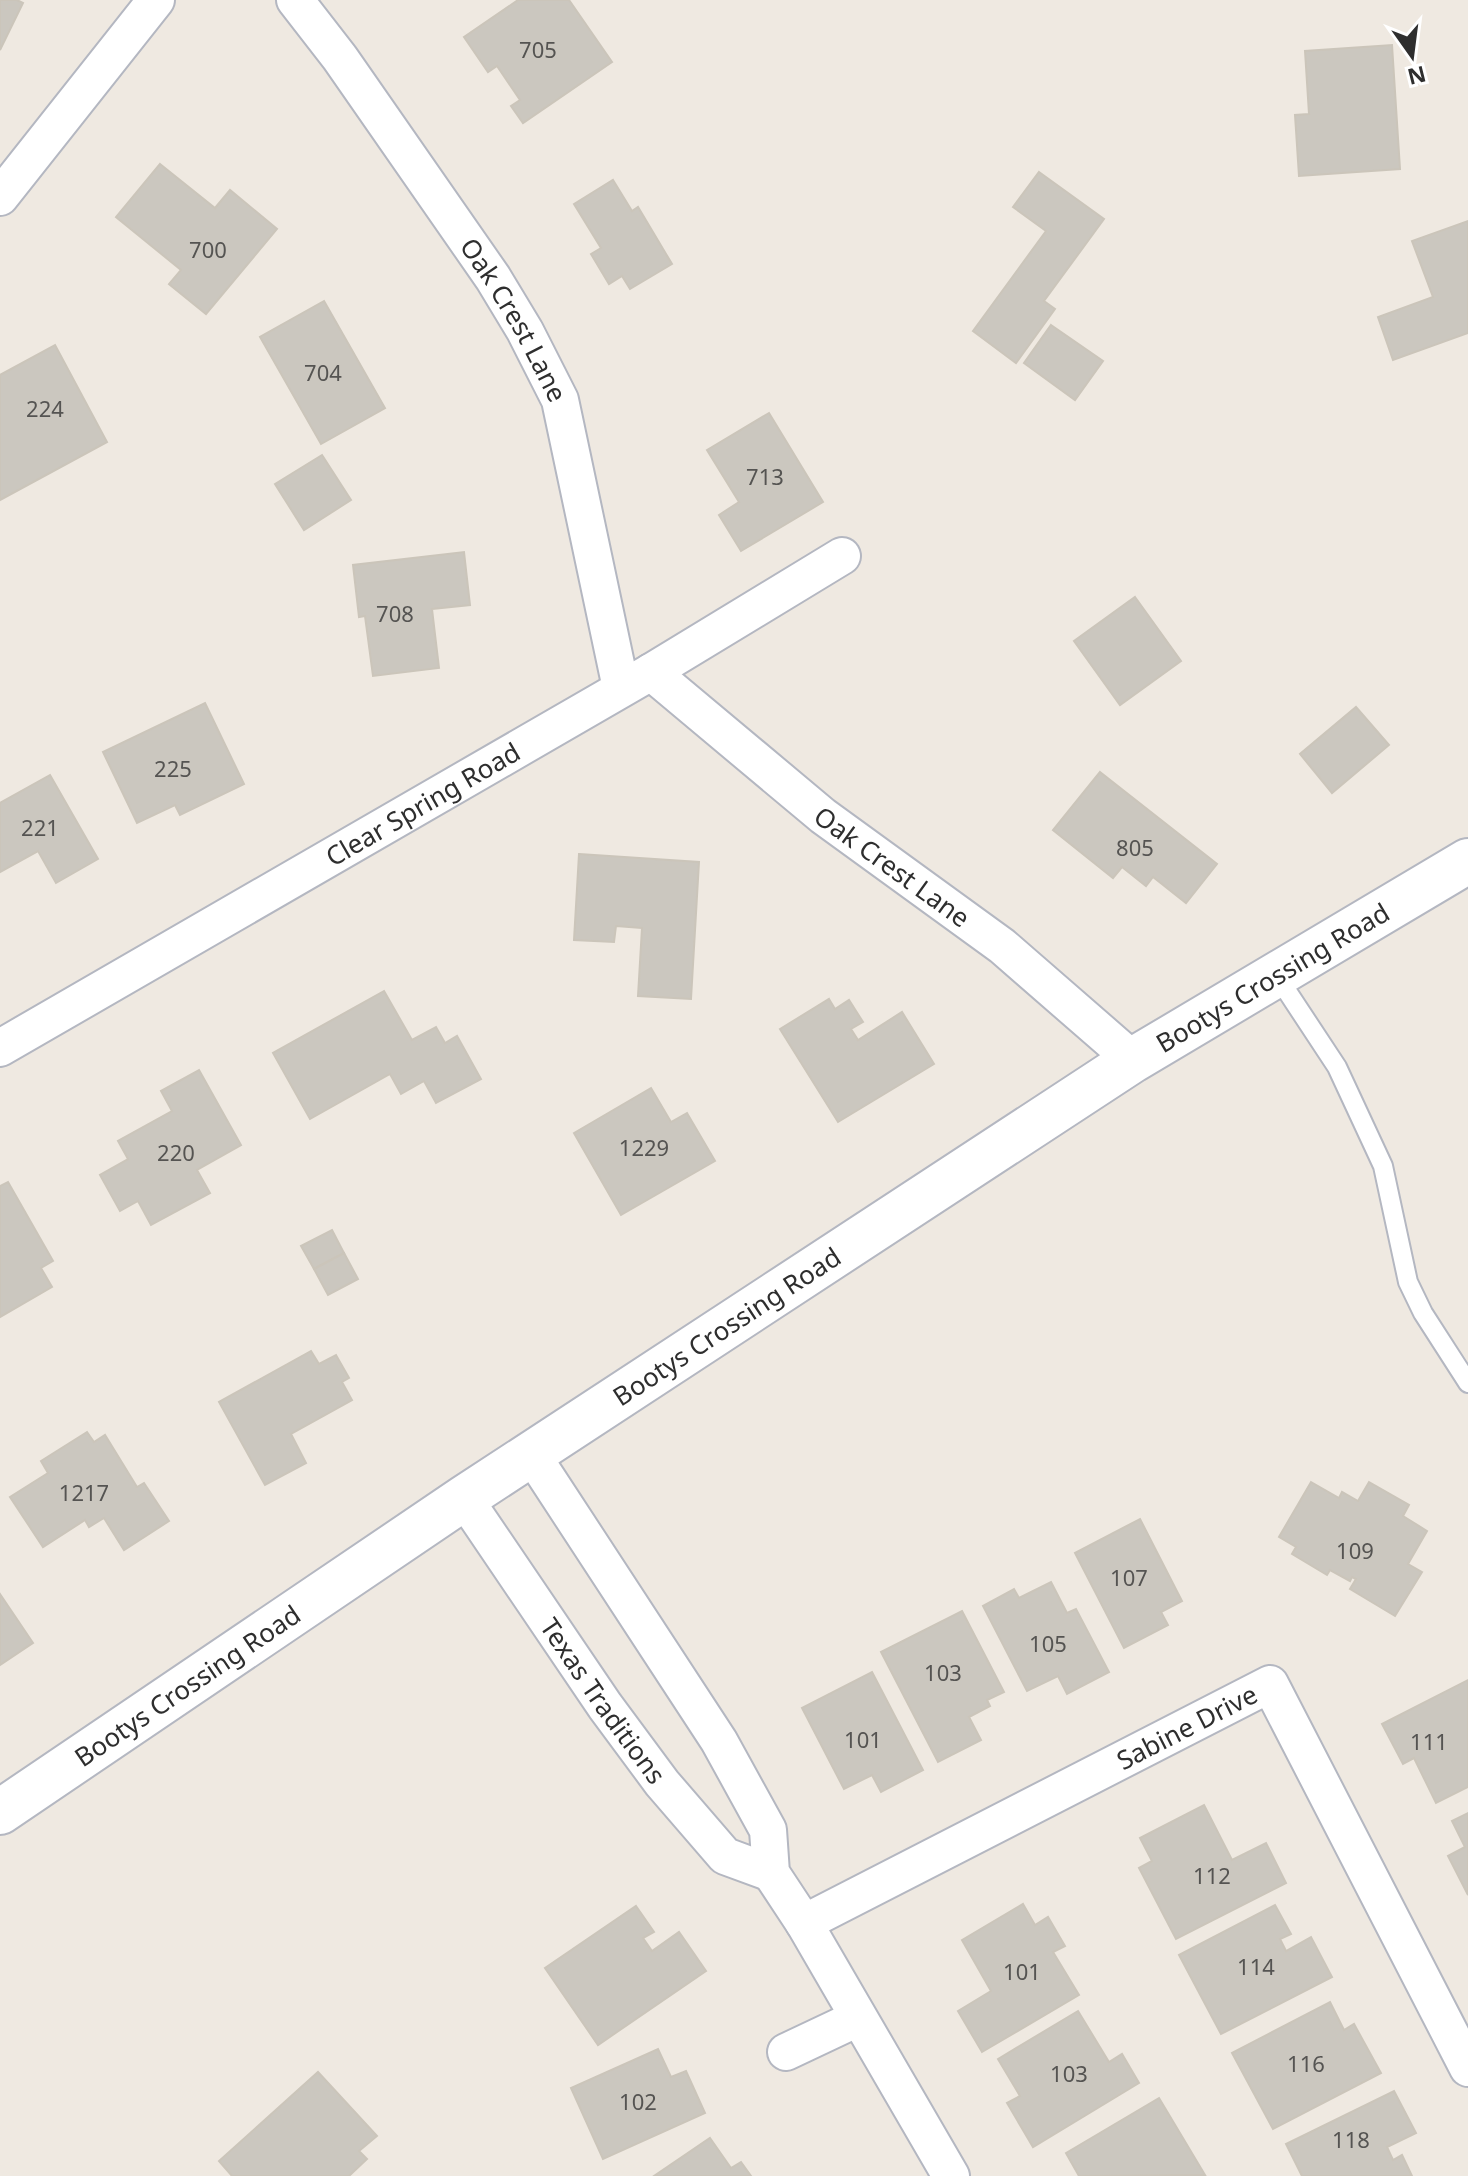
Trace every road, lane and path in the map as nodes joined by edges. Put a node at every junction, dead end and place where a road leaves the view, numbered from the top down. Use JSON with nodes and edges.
{"nodes":[{"id":1,"x":156,"y":0,"type":"edge"},
{"id":2,"x":295,"y":0,"type":"edge"},
{"id":3,"x":0,"y":197,"type":"edge"},
{"id":4,"x":842,"y":556,"type":"dead end"},
{"id":5,"x":636,"y":680,"type":"junction"},
{"id":6,"x":1468,"y":861,"type":"edge"},
{"id":7,"x":1277,"y":976,"type":"junction"},
{"id":8,"x":0,"y":1048,"type":"edge"},
{"id":9,"x":1133,"y":1060,"type":"junction"},
{"id":10,"x":1468,"y":1383,"type":"edge"},
{"id":11,"x":532,"y":1455,"type":"junction"},
{"id":12,"x":464,"y":1498,"type":"junction"},
{"id":13,"x":0,"y":1812,"type":"edge"},
{"id":14,"x":771,"y":1873,"type":"junction"},
{"id":15,"x":804,"y":1923,"type":"junction"},
{"id":16,"x":858,"y":2018,"type":"junction"},
{"id":17,"x":786,"y":2052,"type":"dead end"},
{"id":18,"x":1468,"y":2068,"type":"edge"},
{"id":19,"x":951,"y":2176,"type":"edge"}],
"edges":[{"from":1,"to":3,"type":"street"},
{"from":2,"to":5,"type":"street","name":"Oak Crest Lane"},
{"from":4,"to":5,"type":"street","name":"Clear Spring Road"},
{"from":5,"to":8,"type":"street","name":"Clear Spring Road"},
{"from":5,"to":9,"type":"street","name":"Oak Crest Lane"},
{"from":6,"to":7,"type":"street","name":"Bootys Crossing Road"},
{"from":7,"to":9,"type":"street","name":"Bootys Crossing Road"},
{"from":7,"to":10,"type":"lane"},
{"from":9,"to":11,"type":"street","name":"Bootys Crossing Road"},
{"from":11,"to":12,"type":"street","name":"Bootys Crossing Road"},
{"from":11,"to":14,"type":"street"},
{"from":12,"to":13,"type":"street","name":"Bootys Crossing Road"},
{"from":12,"to":14,"type":"street","name":"Texas Traditions"},
{"from":14,"to":15,"type":"street"},
{"from":15,"to":16,"type":"street"},
{"from":15,"to":18,"type":"street","name":"Sabine Drive"},
{"from":16,"to":17,"type":"street"},
{"from":16,"to":19,"type":"street"}]}
